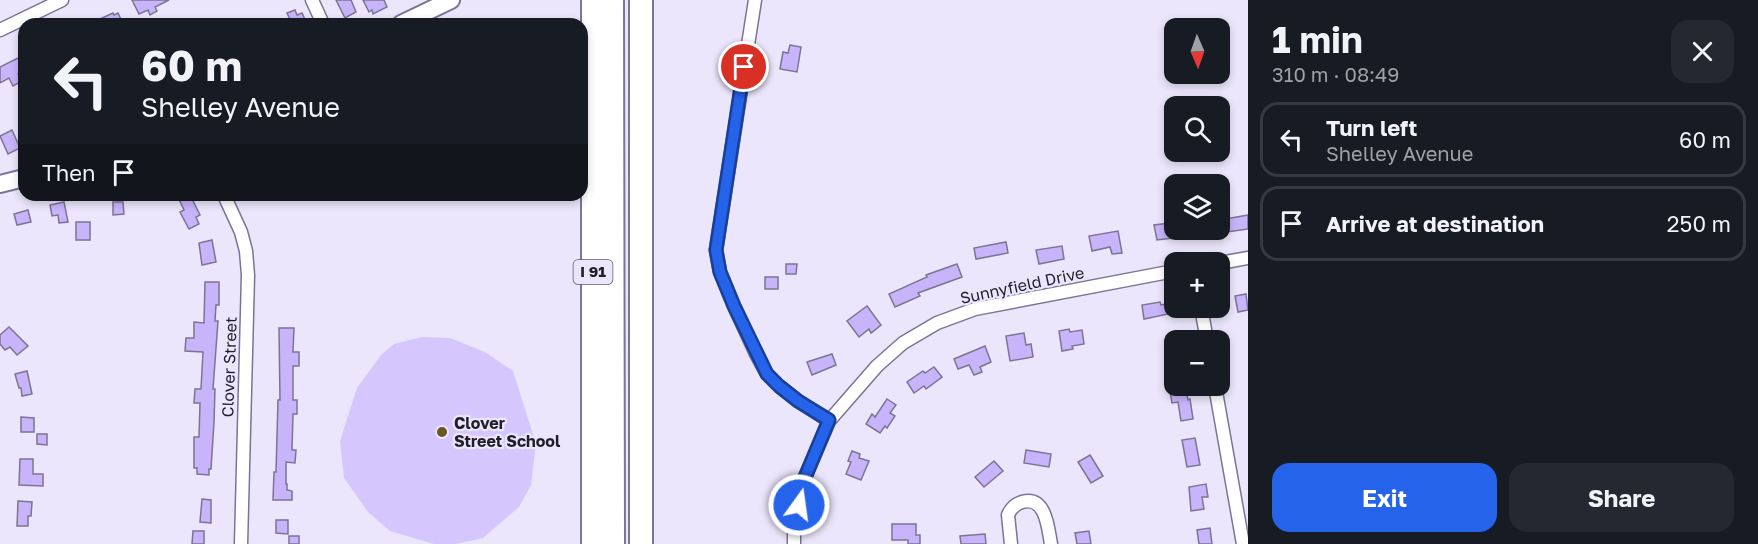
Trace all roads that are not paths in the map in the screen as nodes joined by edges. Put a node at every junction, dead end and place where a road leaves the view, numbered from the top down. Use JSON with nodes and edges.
{"nodes":[{"id":1,"x":62,"y":0,"type":"edge"},
{"id":2,"x":312,"y":0,"type":"edge"},
{"id":3,"x":451,"y":0,"type":"edge"},
{"id":4,"x":593,"y":0,"type":"edge"},
{"id":5,"x":612,"y":0,"type":"edge"},
{"id":6,"x":622,"y":0,"type":"edge"},
{"id":7,"x":641,"y":0,"type":"edge"},
{"id":8,"x":756,"y":0,"type":"edge"},
{"id":9,"x":25,"y":18,"type":"edge"},
{"id":10,"x":320,"y":18,"type":"edge"},
{"id":11,"x":413,"y":18,"type":"edge"},
{"id":12,"x":18,"y":21,"type":"edge"},
{"id":13,"x":0,"y":30,"type":"edge"},
{"id":14,"x":18,"y":180,"type":"edge"},
{"id":15,"x":0,"y":184,"type":"edge"},
{"id":16,"x":227,"y":201,"type":"edge"},
{"id":17,"x":1248,"y":258,"type":"edge"},
{"id":18,"x":1230,"y":261,"type":"edge"},
{"id":19,"x":1164,"y":273,"type":"edge"},
{"id":20,"x":1217,"y":396,"type":"edge"},
{"id":21,"x":829,"y":420,"type":"junction"},
{"id":22,"x":241,"y":544,"type":"edge"},
{"id":23,"x":593,"y":544,"type":"edge"},
{"id":24,"x":613,"y":544,"type":"edge"},
{"id":25,"x":622,"y":544,"type":"edge"},
{"id":26,"x":641,"y":544,"type":"edge"},
{"id":27,"x":794,"y":544,"type":"edge"},
{"id":28,"x":1011,"y":544,"type":"edge"},
{"id":29,"x":1051,"y":544,"type":"edge"},
{"id":30,"x":1244,"y":544,"type":"edge"}],
"edges":[{"from":1,"to":9,"type":"street"},
{"from":2,"to":10,"type":"street"},
{"from":3,"to":11,"type":"street"},
{"from":4,"to":23,"type":"highway","number":"I 91"},
{"from":5,"to":24,"type":"highway"},
{"from":6,"to":25,"type":"highway"},
{"from":7,"to":26,"type":"highway"},
{"from":8,"to":21,"type":"street"},
{"from":12,"to":13,"type":"street"},
{"from":14,"to":15,"type":"street"},
{"from":16,"to":22,"type":"street","name":"Clover Street"},
{"from":17,"to":18,"type":"street"},
{"from":19,"to":21,"type":"street","name":"Sunnyfield Drive"},
{"from":20,"to":30,"type":"street"},
{"from":21,"to":27,"type":"street","name":"Sunnyfield Drive"},
{"from":28,"to":29,"type":"street"}]}
